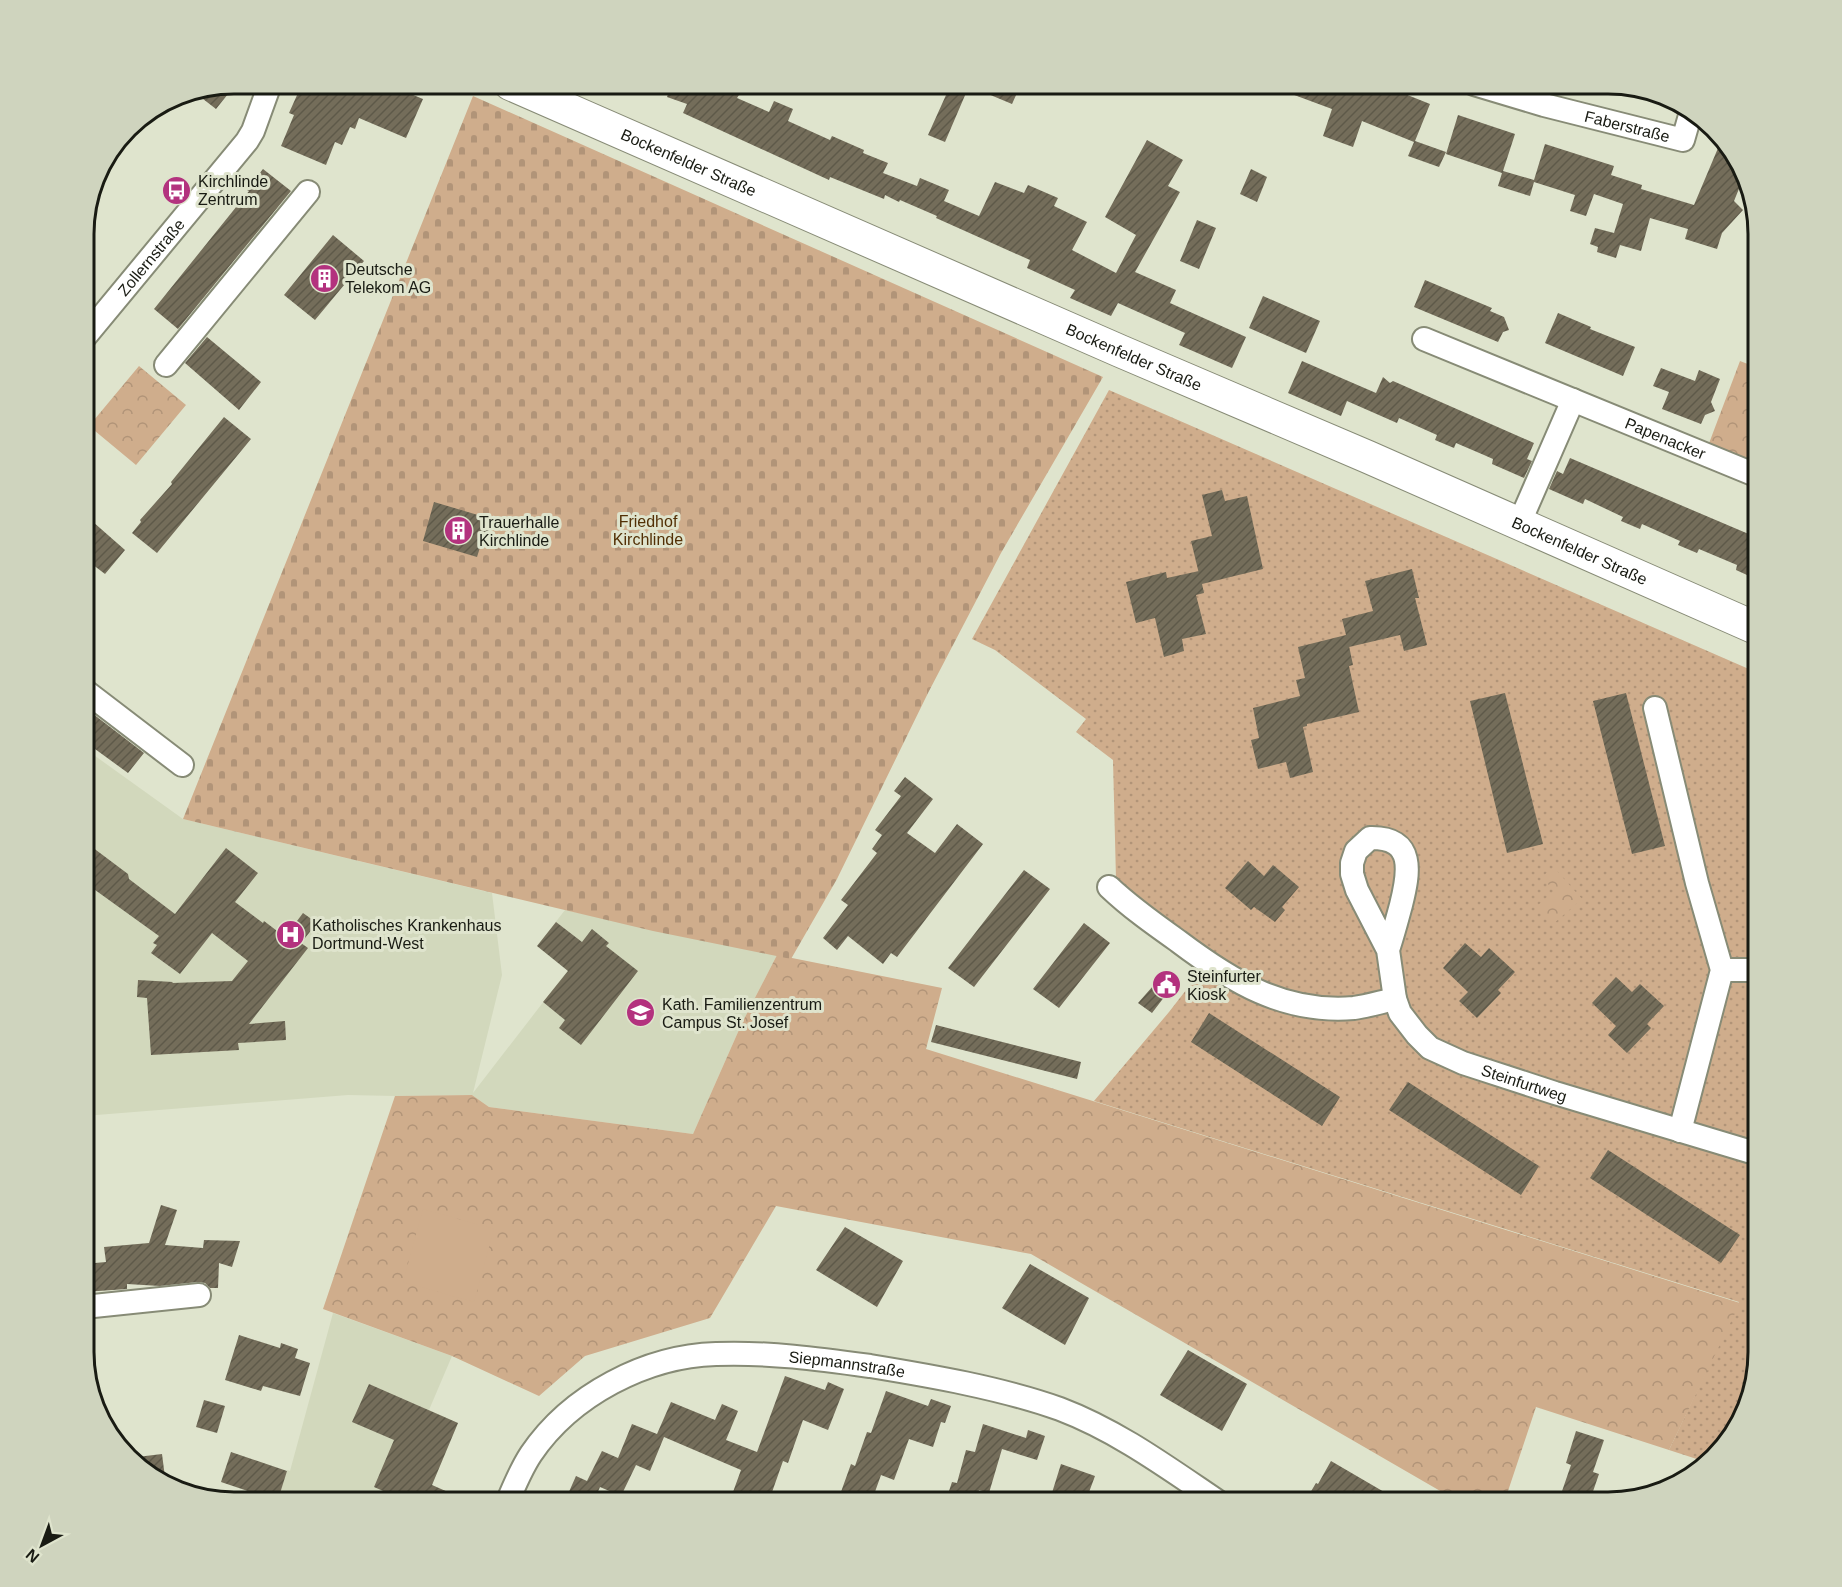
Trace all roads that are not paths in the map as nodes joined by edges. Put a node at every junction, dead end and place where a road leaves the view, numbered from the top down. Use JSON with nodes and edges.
{"nodes":[{"id":1,"x":1508,"y":94,"type":"edge"},
{"id":2,"x":266,"y":95,"type":"edge"},
{"id":3,"x":535,"y":95,"type":"edge"},
{"id":4,"x":1689,"y":121,"type":"edge"},
{"id":5,"x":308,"y":192,"type":"dead end"},
{"id":6,"x":95,"y":325,"type":"edge"},
{"id":7,"x":1424,"y":339,"type":"dead end"},
{"id":8,"x":166,"y":365,"type":"dead end"},
{"id":9,"x":1573,"y":400,"type":"junction"},
{"id":10,"x":1748,"y":472,"type":"edge"},
{"id":11,"x":1519,"y":524,"type":"junction"},
{"id":12,"x":1748,"y":625,"type":"edge"},
{"id":13,"x":95,"y":698,"type":"edge"},
{"id":14,"x":1655,"y":708,"type":"dead end"},
{"id":15,"x":182,"y":765,"type":"dead end"},
{"id":16,"x":1109,"y":887,"type":"dead end"},
{"id":17,"x":1388,"y":950,"type":"dead end"},
{"id":18,"x":1722,"y":970,"type":"junction"},
{"id":19,"x":1748,"y":970,"type":"edge"},
{"id":20,"x":1395,"y":999,"type":"junction"},
{"id":21,"x":1680,"y":1131,"type":"junction"},
{"id":22,"x":1748,"y":1151,"type":"edge"},
{"id":23,"x":199,"y":1295,"type":"dead end"},
{"id":24,"x":95,"y":1306,"type":"edge"},
{"id":25,"x":512,"y":1492,"type":"edge"},
{"id":26,"x":1203,"y":1492,"type":"edge"}],
"edges":[{"from":1,"to":4,"type":"street","name":"Faberstraße"},
{"from":2,"to":6,"type":"street","name":"Zollernstraße"},
{"from":3,"to":11,"type":"main road","name":"Bockenfelder Straße"},
{"from":5,"to":8,"type":"street"},
{"from":7,"to":9,"type":"street","name":"Papenacker"},
{"from":9,"to":10,"type":"street","name":"Papenacker"},
{"from":9,"to":11,"type":"street"},
{"from":11,"to":12,"type":"main road","name":"Bockenfelder Straße"},
{"from":13,"to":15,"type":"street"},
{"from":14,"to":18,"type":"street"},
{"from":16,"to":20,"type":"street"},
{"from":17,"to":20,"type":"street","name":"Steinfurtweg"},
{"from":18,"to":19,"type":"street"},
{"from":18,"to":21,"type":"street"},
{"from":20,"to":21,"type":"street","name":"Steinfurtweg"},
{"from":21,"to":22,"type":"street","name":"Steinfurtweg"},
{"from":23,"to":24,"type":"street"},
{"from":25,"to":26,"type":"street","name":"Siepmannstraße"}]}
